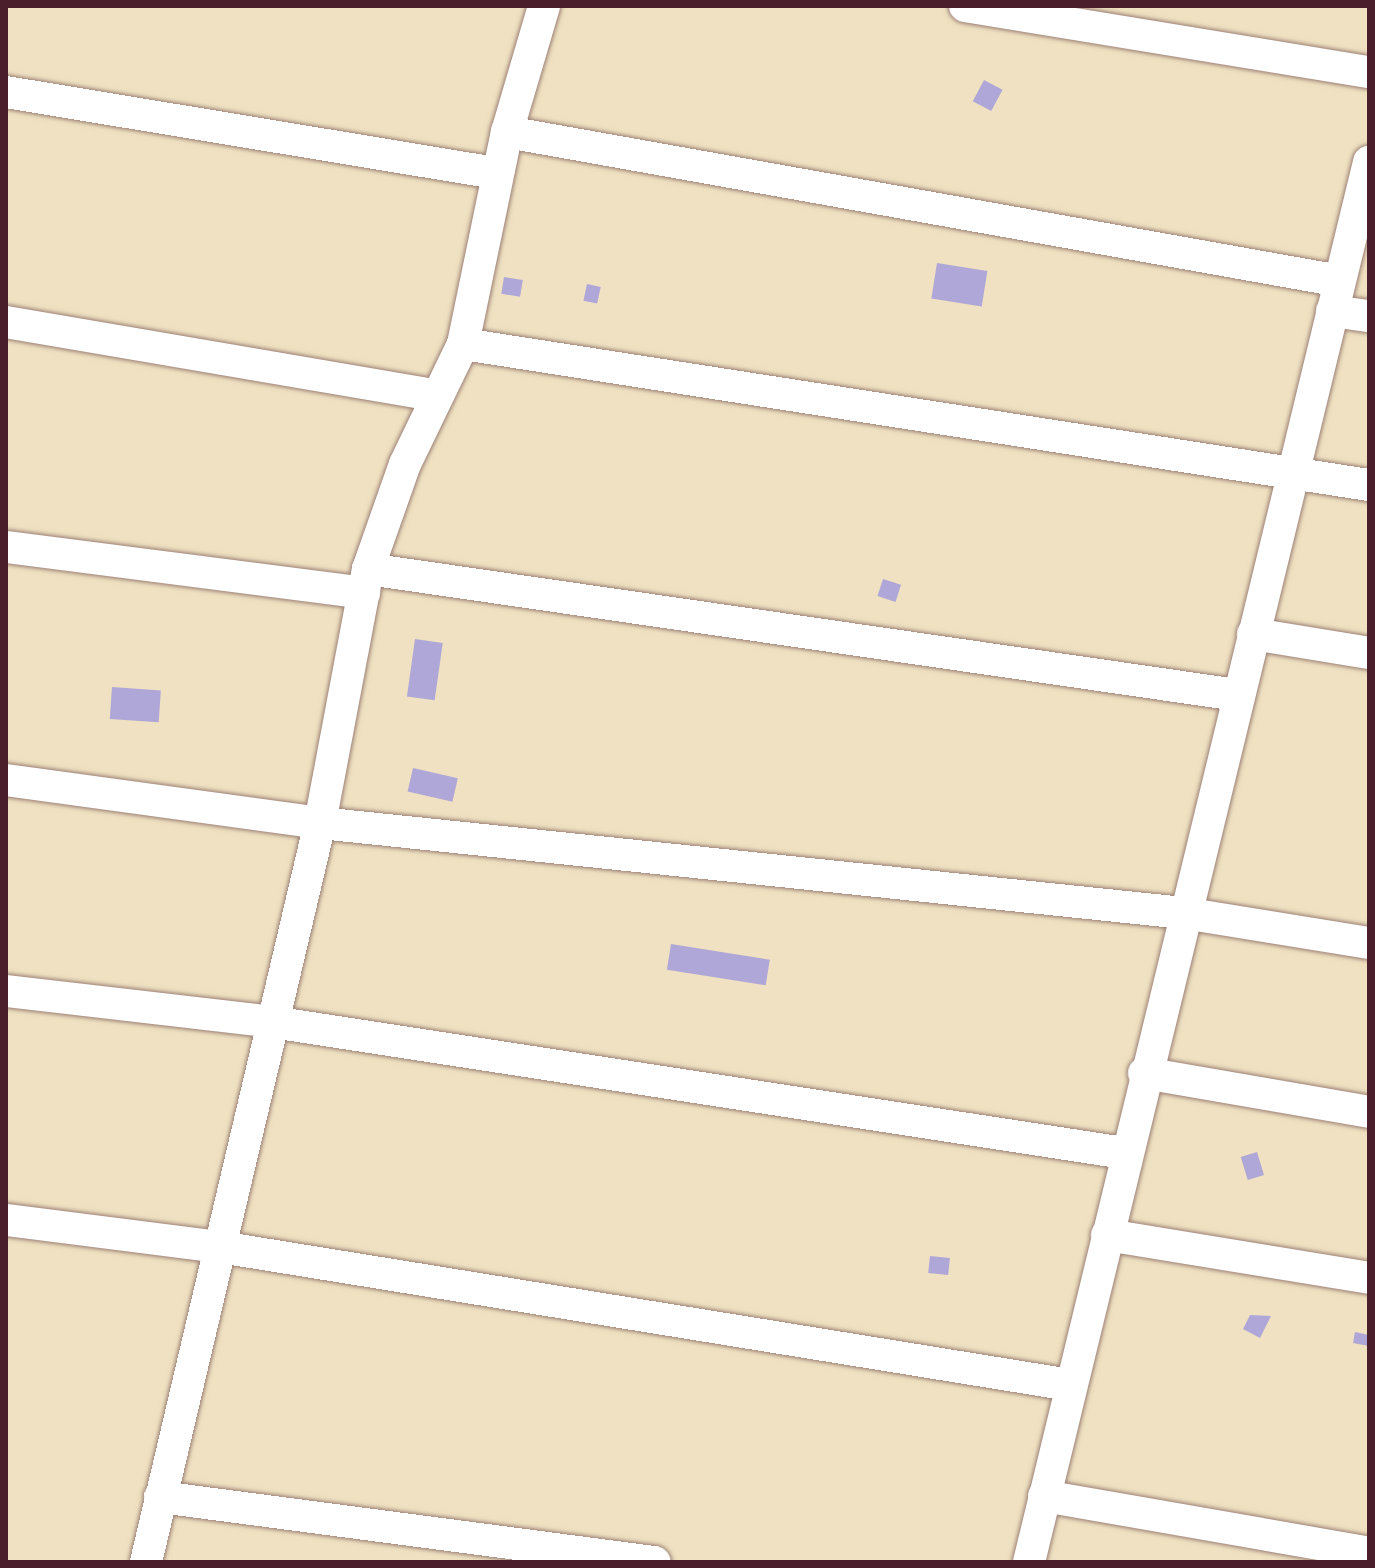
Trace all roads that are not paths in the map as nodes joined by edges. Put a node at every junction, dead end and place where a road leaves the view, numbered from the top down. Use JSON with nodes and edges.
{"nodes":[{"id":1,"x":544,"y":6,"type":"edge"},
{"id":2,"x":965,"y":6,"type":"edge"},
{"id":3,"x":1369,"y":72,"type":"edge"},
{"id":4,"x":6,"y":92,"type":"edge"},
{"id":5,"x":507,"y":132,"type":"junction"},
{"id":6,"x":1369,"y":162,"type":"edge"},
{"id":7,"x":497,"y":173,"type":"junction"},
{"id":8,"x":1336,"y":296,"type":"junction"},
{"id":9,"x":1369,"y":316,"type":"edge"},
{"id":10,"x":6,"y":322,"type":"edge"},
{"id":11,"x":463,"y":344,"type":"junction"},
{"id":12,"x":437,"y":396,"type":"junction"},
{"id":13,"x":1292,"y":473,"type":"junction"},
{"id":14,"x":1369,"y":485,"type":"edge"},
{"id":15,"x":6,"y":547,"type":"edge"},
{"id":16,"x":366,"y":581,"type":"junction"},
{"id":17,"x":1253,"y":634,"type":"junction"},
{"id":18,"x":1369,"y":653,"type":"edge"},
{"id":19,"x":1237,"y":695,"type":"junction"},
{"id":20,"x":6,"y":780,"type":"edge"},
{"id":21,"x":320,"y":823,"type":"junction"},
{"id":22,"x":1184,"y":913,"type":"junction"},
{"id":23,"x":1369,"y":943,"type":"edge"},
{"id":24,"x":6,"y":991,"type":"edge"},
{"id":25,"x":272,"y":1022,"type":"junction"},
{"id":26,"x":1144,"y":1073,"type":"junction"},
{"id":27,"x":1369,"y":1112,"type":"edge"},
{"id":28,"x":1124,"y":1153,"type":"junction"},
{"id":29,"x":6,"y":1220,"type":"edge"},
{"id":30,"x":1107,"y":1235,"type":"junction"},
{"id":31,"x":220,"y":1247,"type":"junction"},
{"id":32,"x":1369,"y":1278,"type":"edge"},
{"id":33,"x":1070,"y":1385,"type":"junction"},
{"id":34,"x":1044,"y":1496,"type":"junction"},
{"id":35,"x":160,"y":1497,"type":"junction"},
{"id":36,"x":1369,"y":1553,"type":"edge"},
{"id":37,"x":146,"y":1562,"type":"edge"},
{"id":38,"x":655,"y":1562,"type":"edge"},
{"id":39,"x":1029,"y":1562,"type":"edge"}],
"edges":[{"from":1,"to":5,"type":"street"},
{"from":2,"to":3,"type":"street"},
{"from":4,"to":7,"type":"street"},
{"from":5,"to":7,"type":"street"},
{"from":5,"to":8,"type":"street"},
{"from":6,"to":8,"type":"street"},
{"from":7,"to":11,"type":"street"},
{"from":8,"to":9,"type":"street"},
{"from":8,"to":13,"type":"street"},
{"from":10,"to":12,"type":"street"},
{"from":11,"to":12,"type":"street"},
{"from":11,"to":13,"type":"street"},
{"from":12,"to":16,"type":"street"},
{"from":13,"to":14,"type":"street"},
{"from":13,"to":17,"type":"street"},
{"from":15,"to":16,"type":"street"},
{"from":16,"to":19,"type":"street"},
{"from":16,"to":21,"type":"street"},
{"from":17,"to":18,"type":"street"},
{"from":17,"to":19,"type":"street"},
{"from":19,"to":22,"type":"street"},
{"from":20,"to":21,"type":"street"},
{"from":21,"to":22,"type":"street"},
{"from":21,"to":25,"type":"street"},
{"from":22,"to":23,"type":"street"},
{"from":22,"to":26,"type":"street"},
{"from":24,"to":25,"type":"street"},
{"from":25,"to":28,"type":"street"},
{"from":25,"to":31,"type":"street"},
{"from":26,"to":27,"type":"street"},
{"from":26,"to":28,"type":"street"},
{"from":28,"to":30,"type":"street"},
{"from":29,"to":31,"type":"street"},
{"from":30,"to":32,"type":"street"},
{"from":30,"to":33,"type":"street"},
{"from":31,"to":33,"type":"street"},
{"from":31,"to":35,"type":"street"},
{"from":33,"to":34,"type":"street"},
{"from":34,"to":36,"type":"street"},
{"from":34,"to":39,"type":"street"},
{"from":35,"to":37,"type":"street"},
{"from":35,"to":38,"type":"street"}]}
